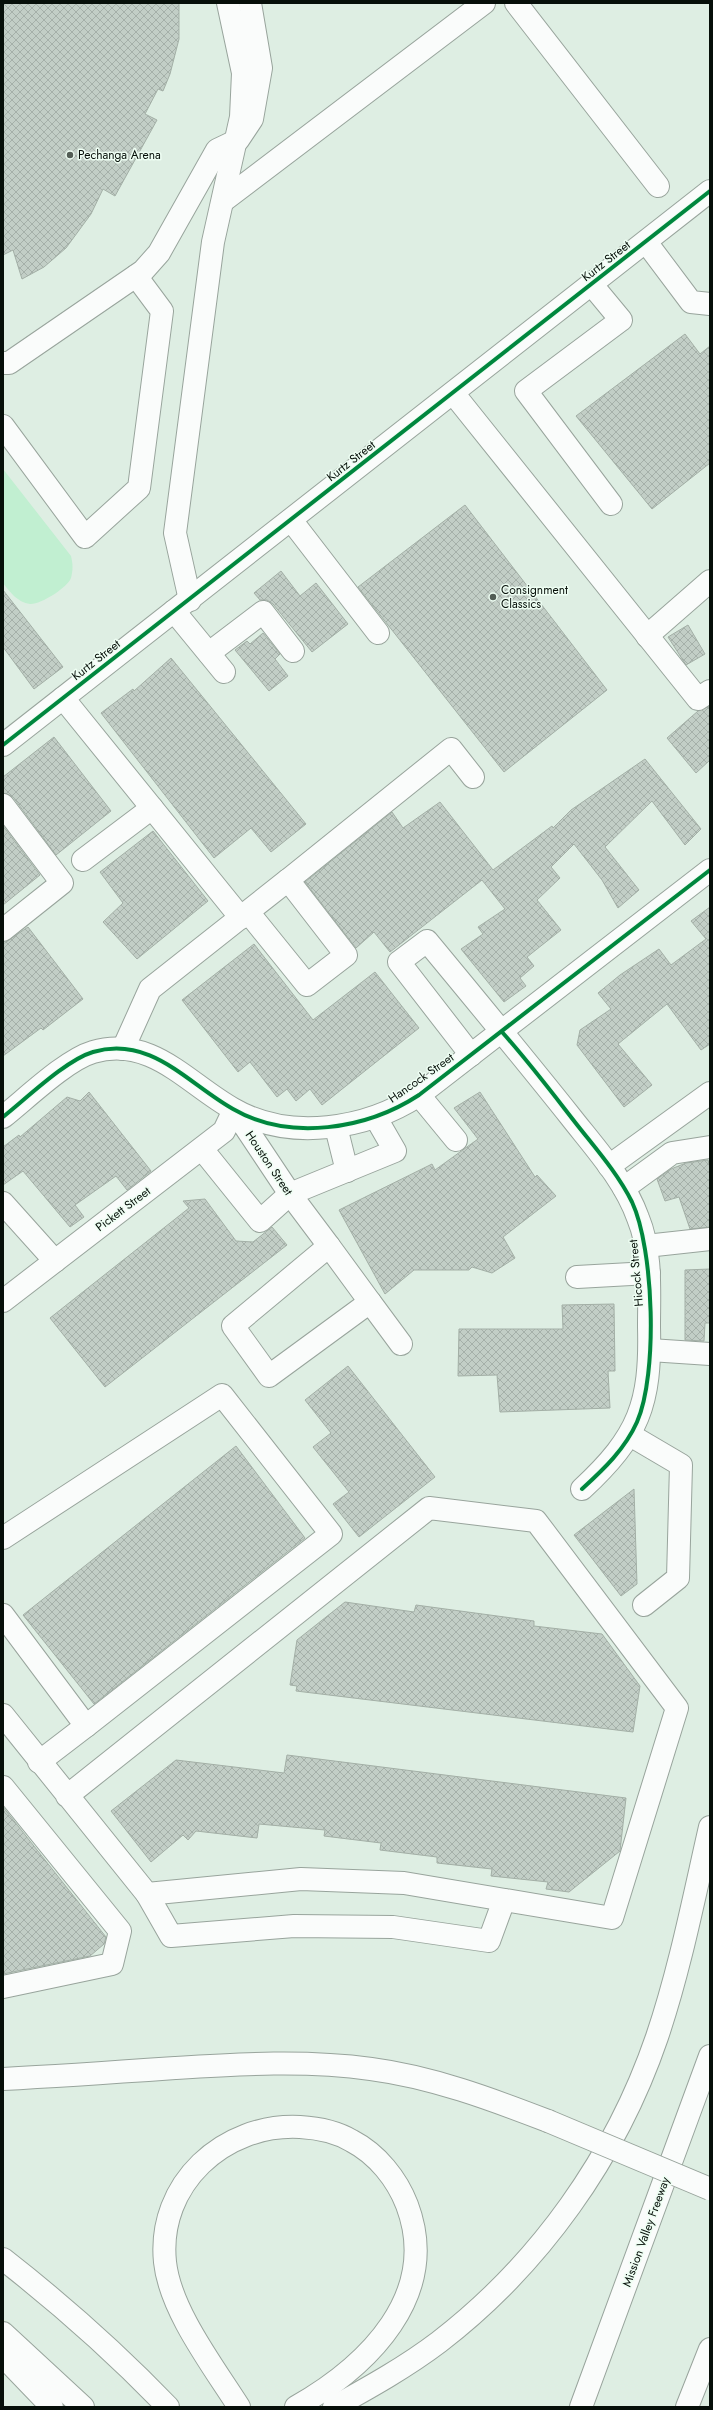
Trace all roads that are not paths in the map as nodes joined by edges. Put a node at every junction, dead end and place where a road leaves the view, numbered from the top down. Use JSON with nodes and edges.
{"nodes":[{"id":1,"x":228,"y":3,"type":"edge"},
{"id":2,"x":250,"y":3,"type":"edge"},
{"id":3,"x":484,"y":3,"type":"edge"},
{"id":4,"x":516,"y":3,"type":"edge"},
{"id":5,"x":238,"y":140,"type":"junction"},
{"id":6,"x":658,"y":186,"type":"dead end"},
{"id":7,"x":709,"y":192,"type":"edge"},
{"id":8,"x":223,"y":201,"type":"junction"},
{"id":9,"x":646,"y":242,"type":"junction"},
{"id":10,"x":136,"y":276,"type":"junction"},
{"id":11,"x":592,"y":285,"type":"junction"},
{"id":12,"x":710,"y":304,"type":"edge"},
{"id":13,"x":3,"y":363,"type":"edge"},
{"id":14,"x":453,"y":393,"type":"junction"},
{"id":15,"x":3,"y":426,"type":"edge"},
{"id":16,"x":611,"y":504,"type":"dead end"},
{"id":17,"x":291,"y":520,"type":"junction"},
{"id":18,"x":710,"y":581,"type":"edge"},
{"id":19,"x":182,"y":606,"type":"junction"},
{"id":20,"x":378,"y":633,"type":"dead end"},
{"id":21,"x":647,"y":636,"type":"junction"},
{"id":22,"x":293,"y":651,"type":"dead end"},
{"id":23,"x":209,"y":653,"type":"junction"},
{"id":24,"x":224,"y":672,"type":"dead end"},
{"id":25,"x":710,"y":691,"type":"edge"},
{"id":26,"x":63,"y":698,"type":"junction"},
{"id":27,"x":3,"y":745,"type":"edge"},
{"id":28,"x":474,"y":777,"type":"dead end"},
{"id":29,"x":3,"y":805,"type":"edge"},
{"id":30,"x":152,"y":808,"type":"junction"},
{"id":31,"x":83,"y":860,"type":"dead end"},
{"id":32,"x":710,"y":870,"type":"edge"},
{"id":33,"x":288,"y":880,"type":"junction"},
{"id":34,"x":245,"y":915,"type":"junction"},
{"id":35,"x":3,"y":930,"type":"edge"},
{"id":36,"x":502,"y":1032,"type":"junction"},
{"id":37,"x":123,"y":1049,"type":"junction"},
{"id":38,"x":471,"y":1055,"type":"junction"},
{"id":39,"x":710,"y":1093,"type":"edge"},
{"id":40,"x":419,"y":1095,"type":"junction"},
{"id":41,"x":234,"y":1110,"type":"junction"},
{"id":42,"x":3,"y":1117,"type":"edge"},
{"id":43,"x":376,"y":1118,"type":"junction"},
{"id":44,"x":336,"y":1127,"type":"junction"},
{"id":45,"x":456,"y":1140,"type":"dead end"},
{"id":46,"x":710,"y":1147,"type":"edge"},
{"id":47,"x":202,"y":1149,"type":"junction"},
{"id":48,"x":609,"y":1166,"type":"junction"},
{"id":49,"x":347,"y":1171,"type":"junction"},
{"id":50,"x":624,"y":1188,"type":"junction"},
{"id":51,"x":290,"y":1194,"type":"junction"},
{"id":52,"x":3,"y":1203,"type":"edge"},
{"id":53,"x":710,"y":1239,"type":"edge"},
{"id":54,"x":328,"y":1246,"type":"junction"},
{"id":55,"x":646,"y":1246,"type":"junction"},
{"id":56,"x":55,"y":1261,"type":"junction"},
{"id":57,"x":649,"y":1273,"type":"junction"},
{"id":58,"x":576,"y":1277,"type":"dead end"},
{"id":59,"x":3,"y":1301,"type":"edge"},
{"id":60,"x":370,"y":1302,"type":"junction"},
{"id":61,"x":401,"y":1344,"type":"dead end"},
{"id":62,"x":650,"y":1350,"type":"junction"},
{"id":63,"x":710,"y":1354,"type":"edge"},
{"id":64,"x":630,"y":1435,"type":"junction"},
{"id":65,"x":582,"y":1489,"type":"dead end"},
{"id":66,"x":3,"y":1538,"type":"edge"},
{"id":67,"x":644,"y":1605,"type":"dead end"},
{"id":68,"x":3,"y":1615,"type":"edge"},
{"id":69,"x":3,"y":1715,"type":"edge"},
{"id":70,"x":86,"y":1726,"type":"junction"},
{"id":71,"x":39,"y":1762,"type":"junction"},
{"id":72,"x":3,"y":1787,"type":"edge"},
{"id":73,"x":66,"y":1796,"type":"junction"},
{"id":74,"x":710,"y":1827,"type":"edge"},
{"id":75,"x":147,"y":1894,"type":"junction"},
{"id":76,"x":504,"y":1900,"type":"junction"},
{"id":77,"x":3,"y":1987,"type":"edge"},
{"id":78,"x":710,"y":2056,"type":"edge"},
{"id":79,"x":3,"y":2079,"type":"edge"},
{"id":80,"x":710,"y":2189,"type":"edge"},
{"id":81,"x":3,"y":2259,"type":"edge"},
{"id":82,"x":3,"y":2333,"type":"edge"},
{"id":83,"x":710,"y":2350,"type":"edge"},
{"id":84,"x":3,"y":2356,"type":"edge"},
{"id":85,"x":82,"y":2406,"type":"edge"},
{"id":86,"x":52,"y":2407,"type":"edge"},
{"id":87,"x":168,"y":2407,"type":"edge"},
{"id":88,"x":239,"y":2407,"type":"edge"},
{"id":89,"x":296,"y":2407,"type":"edge"},
{"id":90,"x":334,"y":2407,"type":"edge"},
{"id":91,"x":581,"y":2407,"type":"edge"},
{"id":92,"x":687,"y":2407,"type":"edge"}],
"edges":[{"from":1,"to":5,"type":"main road"},
{"from":2,"to":5,"type":"main road"},
{"from":3,"to":8,"type":"main road"},
{"from":4,"to":6,"type":"main road"},
{"from":5,"to":8,"type":"main road"},
{"from":5,"to":10,"type":"main road"},
{"from":7,"to":9,"type":"main road","name":"Kurtz Street"},
{"from":8,"to":19,"type":"main road"},
{"from":9,"to":11,"type":"main road","name":"Kurtz Street"},
{"from":9,"to":12,"type":"main road"},
{"from":10,"to":13,"type":"main road"},
{"from":10,"to":15,"type":"main road"},
{"from":11,"to":14,"type":"main road","name":"Kurtz Street"},
{"from":11,"to":16,"type":"main road"},
{"from":14,"to":17,"type":"main road","name":"Kurtz Street"},
{"from":14,"to":21,"type":"main road"},
{"from":17,"to":19,"type":"main road","name":"Kurtz Street"},
{"from":17,"to":20,"type":"main road"},
{"from":18,"to":21,"type":"main road"},
{"from":19,"to":23,"type":"main road"},
{"from":19,"to":26,"type":"main road","name":"Kurtz Street"},
{"from":21,"to":25,"type":"main road"},
{"from":22,"to":23,"type":"main road"},
{"from":23,"to":24,"type":"main road"},
{"from":26,"to":27,"type":"main road","name":"Kurtz Street"},
{"from":26,"to":30,"type":"main road"},
{"from":28,"to":33,"type":"main road"},
{"from":29,"to":35,"type":"main road"},
{"from":30,"to":31,"type":"main road"},
{"from":30,"to":34,"type":"main road"},
{"from":32,"to":36,"type":"main road","name":"Hancock Street"},
{"from":33,"to":34,"type":"main road"},
{"from":33,"to":34,"type":"main road"},
{"from":34,"to":37,"type":"main road"},
{"from":36,"to":38,"type":"main road","name":"Hancock Street"},
{"from":36,"to":38,"type":"main road","name":"Hicock Street"},
{"from":36,"to":48,"type":"main road","name":"Hicock Street"},
{"from":37,"to":41,"type":"main road","name":"Hancock Street"},
{"from":37,"to":42,"type":"main road","name":"Hancock Street"},
{"from":38,"to":40,"type":"main road","name":"Hancock Street"},
{"from":39,"to":48,"type":"main road"},
{"from":40,"to":43,"type":"main road","name":"Hancock Street"},
{"from":40,"to":45,"type":"main road"},
{"from":41,"to":44,"type":"main road","name":"Hancock Street"},
{"from":41,"to":47,"type":"main road","name":"Pickett Street"},
{"from":41,"to":51,"type":"main road","name":"Houston Street"},
{"from":43,"to":44,"type":"main road","name":"Hancock Street"},
{"from":43,"to":49,"type":"main road"},
{"from":44,"to":49,"type":"main road"},
{"from":46,"to":50,"type":"main road"},
{"from":47,"to":51,"type":"main road"},
{"from":47,"to":56,"type":"main road","name":"Pickett Street"},
{"from":48,"to":50,"type":"main road","name":"Hicock Street"},
{"from":49,"to":51,"type":"main road"},
{"from":50,"to":55,"type":"main road","name":"Hicock Street"},
{"from":51,"to":54,"type":"main road","name":"Houston Street"},
{"from":52,"to":56,"type":"main road"},
{"from":53,"to":55,"type":"main road"},
{"from":54,"to":60,"type":"main road","name":"Houston Street"},
{"from":54,"to":60,"type":"main road"},
{"from":55,"to":57,"type":"main road","name":"Hicock Street"},
{"from":56,"to":59,"type":"main road","name":"Pickett Street"},
{"from":57,"to":58,"type":"main road"},
{"from":57,"to":62,"type":"main road","name":"Hicock Street"},
{"from":60,"to":61,"type":"main road","name":"Houston Street"},
{"from":62,"to":63,"type":"main road"},
{"from":62,"to":64,"type":"main road","name":"Hicock Street"},
{"from":64,"to":65,"type":"main road","name":"Hicock Street"},
{"from":64,"to":67,"type":"main road"},
{"from":66,"to":70,"type":"main road"},
{"from":68,"to":70,"type":"main road"},
{"from":69,"to":71,"type":"main road"},
{"from":70,"to":71,"type":"main road"},
{"from":71,"to":73,"type":"main road"},
{"from":72,"to":77,"type":"main road"},
{"from":73,"to":75,"type":"main road"},
{"from":73,"to":76,"type":"main road"},
{"from":74,"to":90,"type":"main road"},
{"from":75,"to":76,"type":"main road"},
{"from":75,"to":76,"type":"main road"},
{"from":78,"to":91,"type":"main road","name":"Mission Valley Freeway"},
{"from":79,"to":80,"type":"main road","bridge":true},
{"from":81,"to":87,"type":"main road"},
{"from":82,"to":85,"type":"main road"},
{"from":83,"to":92,"type":"main road"},
{"from":84,"to":86,"type":"main road"},
{"from":88,"to":89,"type":"main road"}]}
